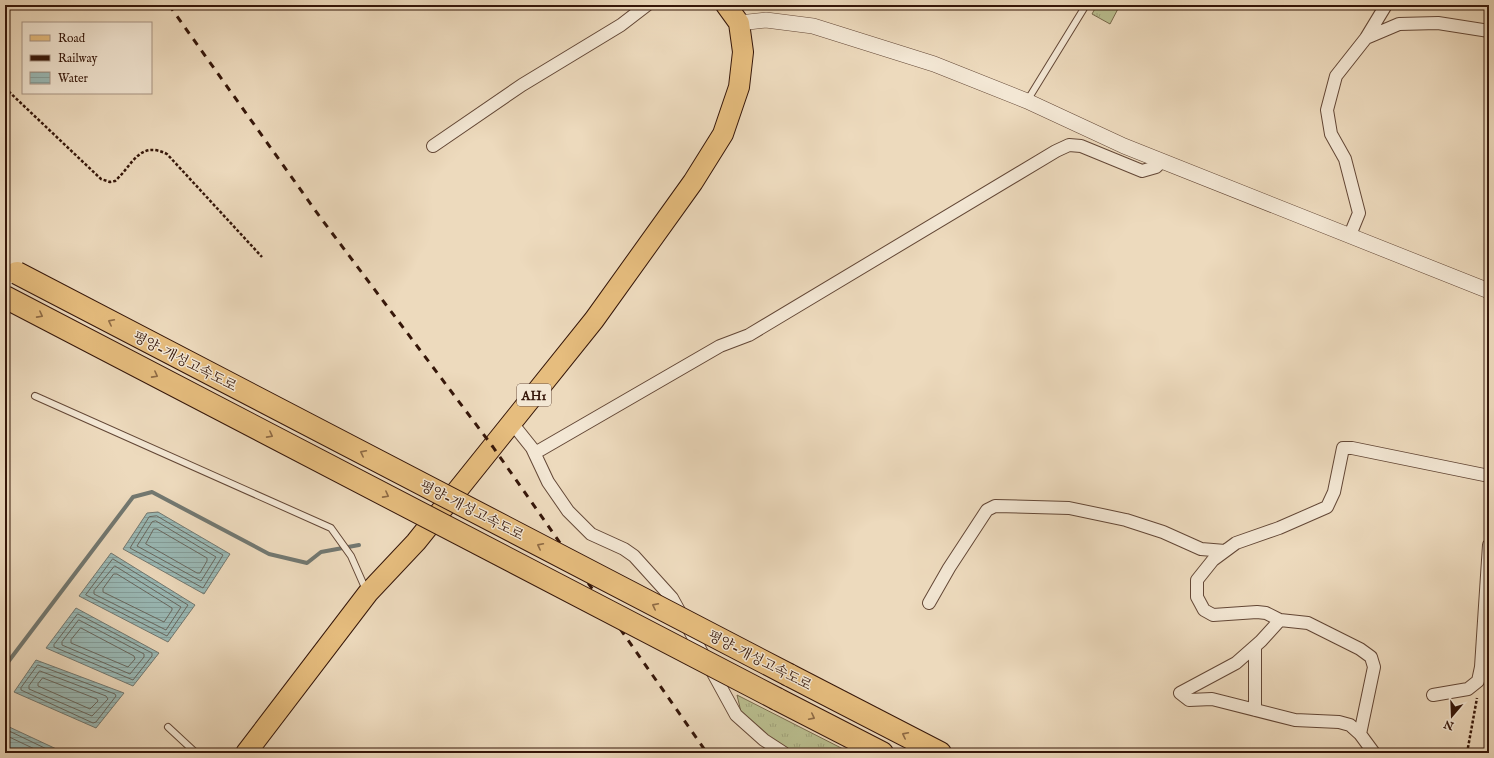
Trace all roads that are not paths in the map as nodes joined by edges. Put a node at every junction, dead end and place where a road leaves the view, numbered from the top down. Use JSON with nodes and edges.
{"nodes":[{"id":1,"x":647,"y":5,"type":"edge"},
{"id":2,"x":726,"y":5,"type":"edge"},
{"id":3,"x":1086,"y":5,"type":"edge"},
{"id":4,"x":1386,"y":5,"type":"edge"},
{"id":5,"x":739,"y":23,"type":"junction"},
{"id":6,"x":1489,"y":31,"type":"edge"},
{"id":7,"x":1366,"y":38,"type":"junction"},
{"id":8,"x":1027,"y":101,"type":"junction"},
{"id":9,"x":433,"y":146,"type":"dead end"},
{"id":10,"x":1162,"y":161,"type":"junction"},
{"id":11,"x":1350,"y":234,"type":"junction"},
{"id":12,"x":11,"y":270,"type":"edge"},
{"id":13,"x":1489,"y":291,"type":"edge"},
{"id":14,"x":5,"y":297,"type":"edge"},
{"id":15,"x":35,"y":396,"type":"dead end"},
{"id":16,"x":512,"y":423,"type":"junction"},
{"id":17,"x":535,"y":453,"type":"junction"},
{"id":18,"x":1489,"y":476,"type":"edge"},
{"id":19,"x":1489,"y":545,"type":"edge"},
{"id":20,"x":1225,"y":551,"type":"junction"},
{"id":21,"x":368,"y":593,"type":"junction"},
{"id":22,"x":929,"y":603,"type":"dead end"},
{"id":23,"x":1280,"y":620,"type":"junction"},
{"id":24,"x":1255,"y":647,"type":"junction"},
{"id":25,"x":1433,"y":695,"type":"dead end"},
{"id":26,"x":1255,"y":710,"type":"junction"},
{"id":27,"x":168,"y":727,"type":"dead end"},
{"id":28,"x":1360,"y":734,"type":"junction"},
{"id":29,"x":196,"y":753,"type":"edge"},
{"id":30,"x":246,"y":753,"type":"edge"},
{"id":31,"x":784,"y":753,"type":"edge"},
{"id":32,"x":882,"y":753,"type":"edge"},
{"id":33,"x":940,"y":753,"type":"edge"},
{"id":34,"x":1374,"y":753,"type":"edge"}],
"edges":[{"from":1,"to":9,"type":"street"},
{"from":2,"to":5,"type":"main road","number":"AH1"},
{"from":3,"to":8,"type":"lane"},
{"from":4,"to":7,"type":"street"},
{"from":5,"to":8,"type":"street"},
{"from":5,"to":16,"type":"main road","number":"AH1"},
{"from":6,"to":7,"type":"street"},
{"from":7,"to":11,"type":"street"},
{"from":8,"to":10,"type":"street"},
{"from":10,"to":11,"type":"street"},
{"from":10,"to":17,"type":"street"},
{"from":11,"to":13,"type":"street"},
{"from":33,"to":12,"type":"highway","name":"평양-개성고속도로","one_way":true,"bridge":true},
{"from":14,"to":32,"type":"highway","name":"평양-개성고속도로","one_way":true,"bridge":true},
{"from":15,"to":21,"type":"lane"},
{"from":16,"to":17,"type":"street"},
{"from":16,"to":21,"type":"main road","number":"AH1"},
{"from":17,"to":31,"type":"street"},
{"from":18,"to":20,"type":"street"},
{"from":19,"to":25,"type":"street"},
{"from":20,"to":22,"type":"street"},
{"from":20,"to":23,"type":"street"},
{"from":21,"to":30,"type":"main road","number":"AH1"},
{"from":23,"to":24,"type":"street"},
{"from":23,"to":28,"type":"street"},
{"from":24,"to":26,"type":"street"},
{"from":24,"to":26,"type":"street"},
{"from":26,"to":28,"type":"street"},
{"from":27,"to":29,"type":"lane"},
{"from":28,"to":34,"type":"street"}]}
